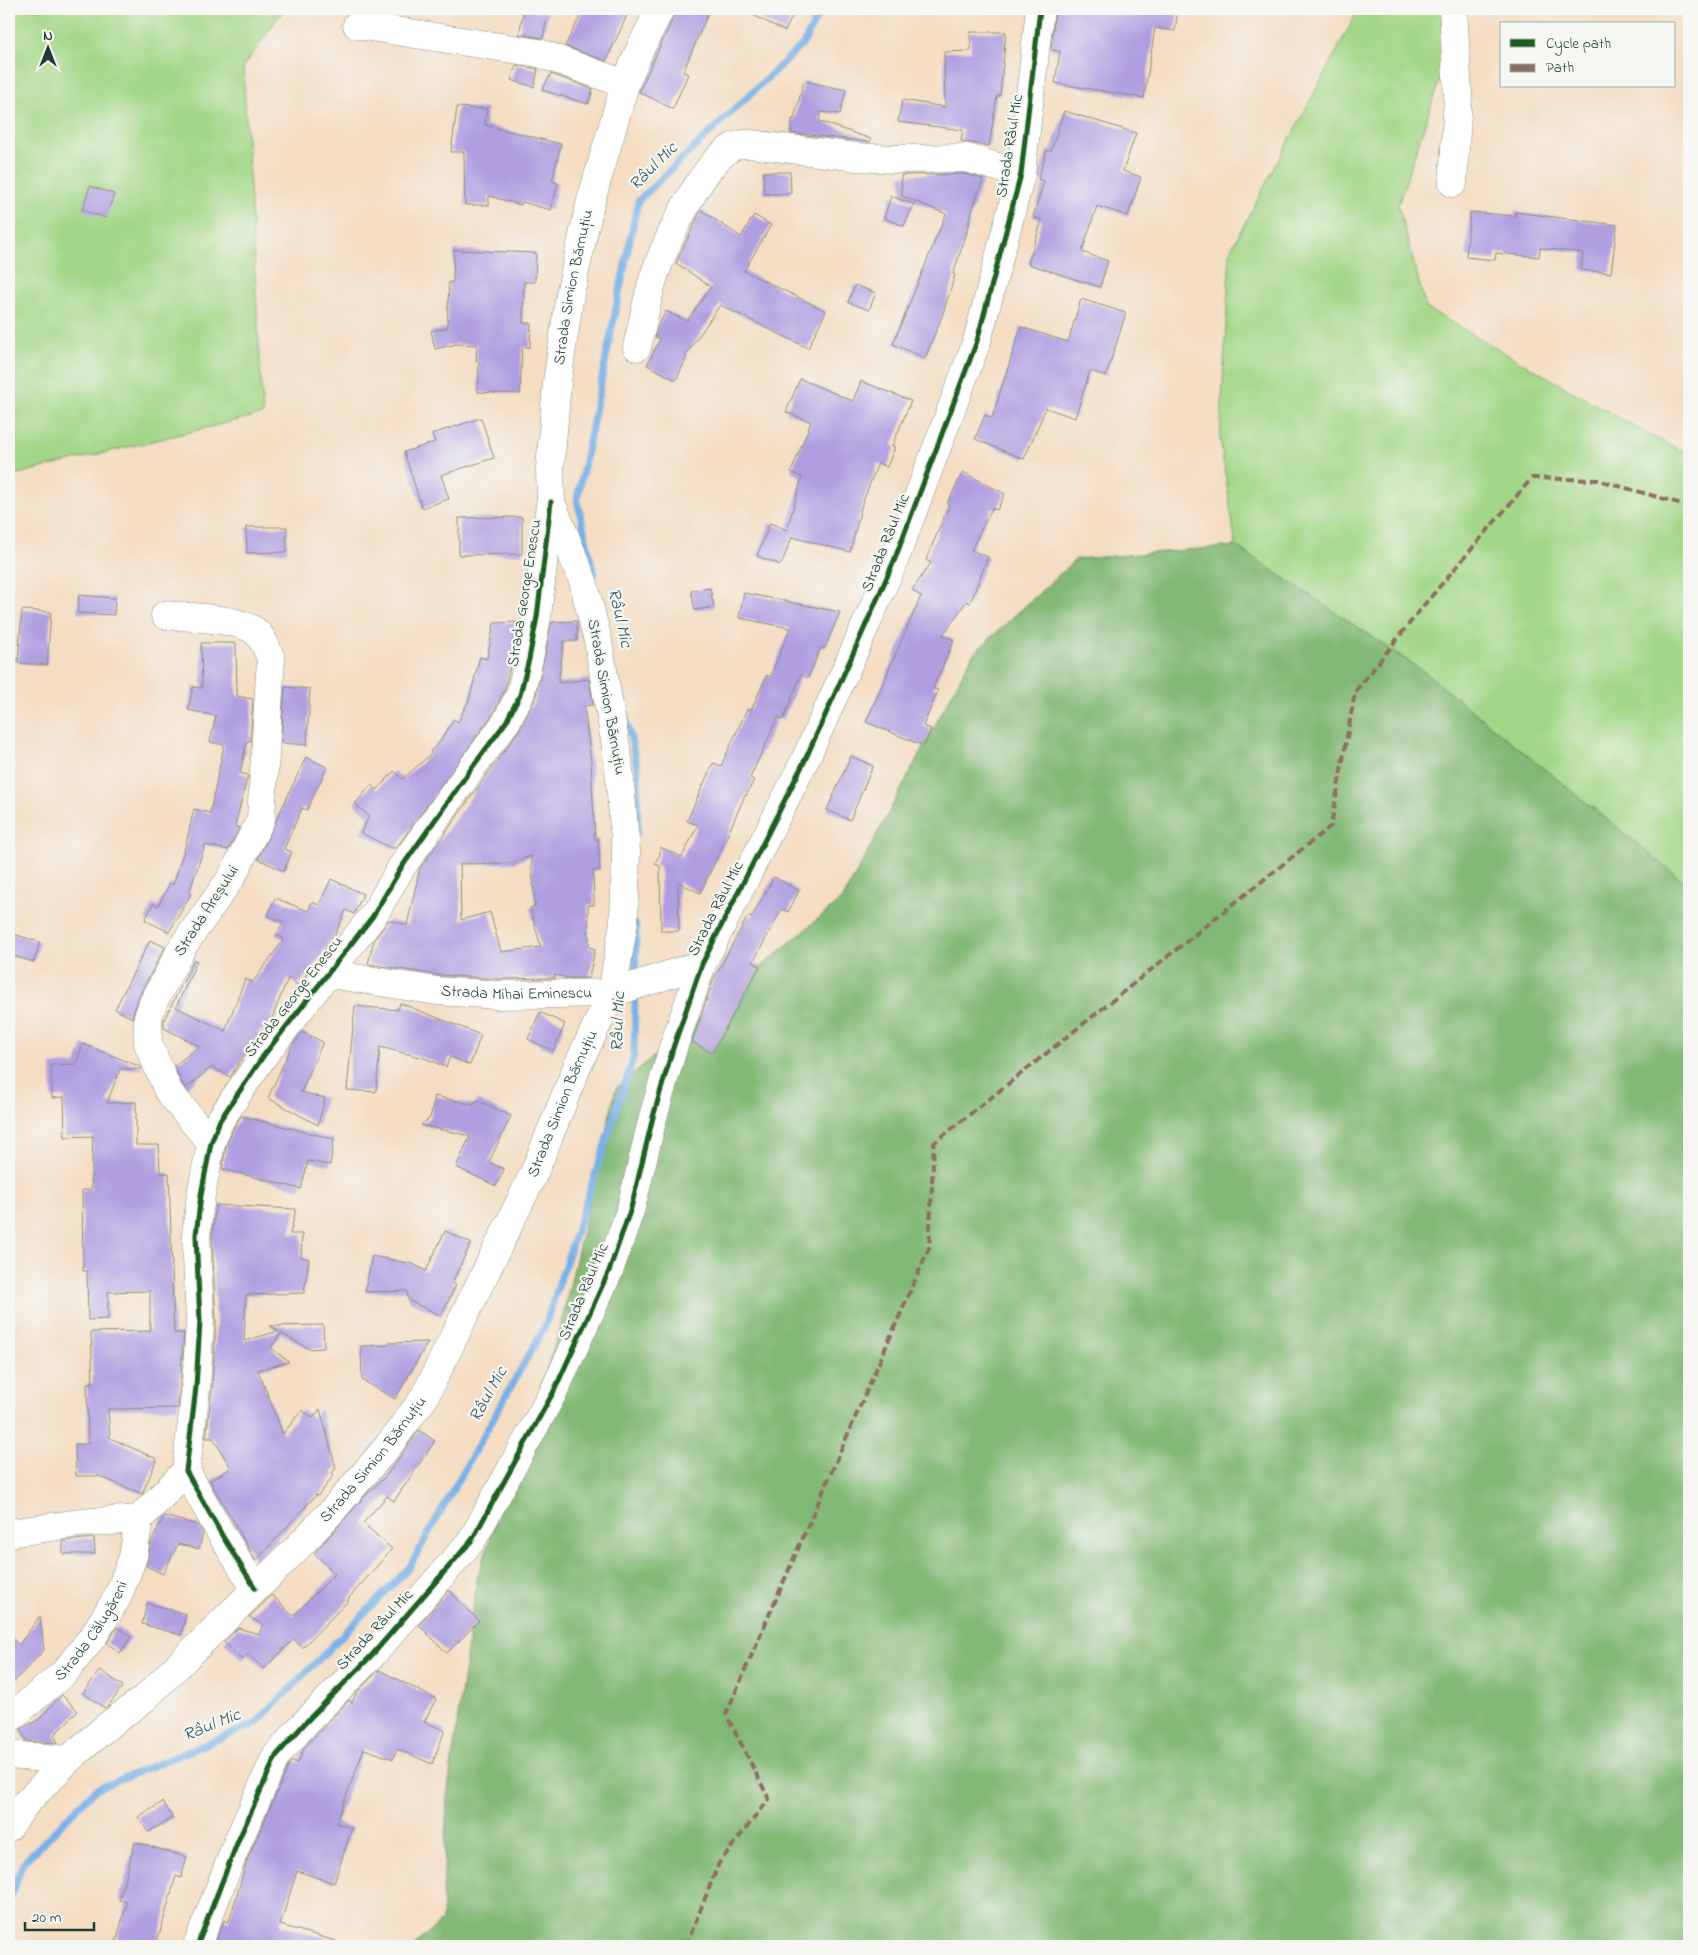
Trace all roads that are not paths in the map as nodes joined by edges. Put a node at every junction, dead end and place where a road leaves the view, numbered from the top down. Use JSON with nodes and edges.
{"nodes":[{"id":1,"x":660,"y":9,"type":"edge"},
{"id":2,"x":1040,"y":9,"type":"edge"},
{"id":3,"x":1453,"y":9,"type":"edge"},
{"id":4,"x":357,"y":24,"type":"dead end"},
{"id":5,"x":625,"y":84,"type":"junction"},
{"id":6,"x":1021,"y":174,"type":"junction"},
{"id":7,"x":1453,"y":183,"type":"dead end"},
{"id":8,"x":637,"y":347,"type":"dead end"},
{"id":9,"x":551,"y":502,"type":"junction"},
{"id":10,"x":165,"y":615,"type":"dead end"},
{"id":11,"x":702,"y":964,"type":"junction"},
{"id":12,"x":328,"y":974,"type":"junction"},
{"id":13,"x":619,"y":991,"type":"junction"},
{"id":14,"x":212,"y":1143,"type":"junction"},
{"id":15,"x":186,"y":1471,"type":"junction"},
{"id":16,"x":139,"y":1519,"type":"junction"},
{"id":17,"x":9,"y":1533,"type":"edge"},
{"id":18,"x":255,"y":1588,"type":"junction"},
{"id":19,"x":9,"y":1719,"type":"edge"},
{"id":20,"x":9,"y":1755,"type":"edge"},
{"id":21,"x":68,"y":1760,"type":"junction"},
{"id":22,"x":9,"y":1827,"type":"edge"},
{"id":23,"x":197,"y":1946,"type":"edge"}],
"edges":[{"from":1,"to":5,"type":"street","name":"Strada Simion Bărnuțiu"},
{"from":2,"to":6,"type":"street","name":"Strada Râul Mic"},
{"from":3,"to":7,"type":"street"},
{"from":4,"to":5,"type":"street"},
{"from":5,"to":9,"type":"street","name":"Strada Simion Bărnuțiu"},
{"from":6,"to":8,"type":"street"},
{"from":6,"to":11,"type":"street","name":"Strada Râul Mic"},
{"from":9,"to":12,"type":"street","name":"Strada George Enescu"},
{"from":9,"to":13,"type":"street","name":"Strada Simion Bărnuțiu"},
{"from":10,"to":14,"type":"street","name":"Strada Areșului"},
{"from":11,"to":13,"type":"street","name":"Strada Mihai Eminescu"},
{"from":11,"to":23,"type":"street","name":"Strada Râul Mic"},
{"from":12,"to":13,"type":"street","name":"Strada Mihai Eminescu"},
{"from":12,"to":14,"type":"street","name":"Strada George Enescu"},
{"from":13,"to":18,"type":"street","name":"Strada Simion Bărnuțiu"},
{"from":14,"to":15,"type":"street","name":"Strada George Enescu"},
{"from":15,"to":16,"type":"street"},
{"from":15,"to":18,"type":"street"},
{"from":16,"to":17,"type":"street"},
{"from":16,"to":19,"type":"street","name":"Strada Călugăreni"},
{"from":18,"to":21,"type":"street","name":"Strada Simion Bărnuțiu"},
{"from":20,"to":21,"type":"street"},
{"from":21,"to":22,"type":"street","name":"Strada Simion Bărnuțiu"}]}
